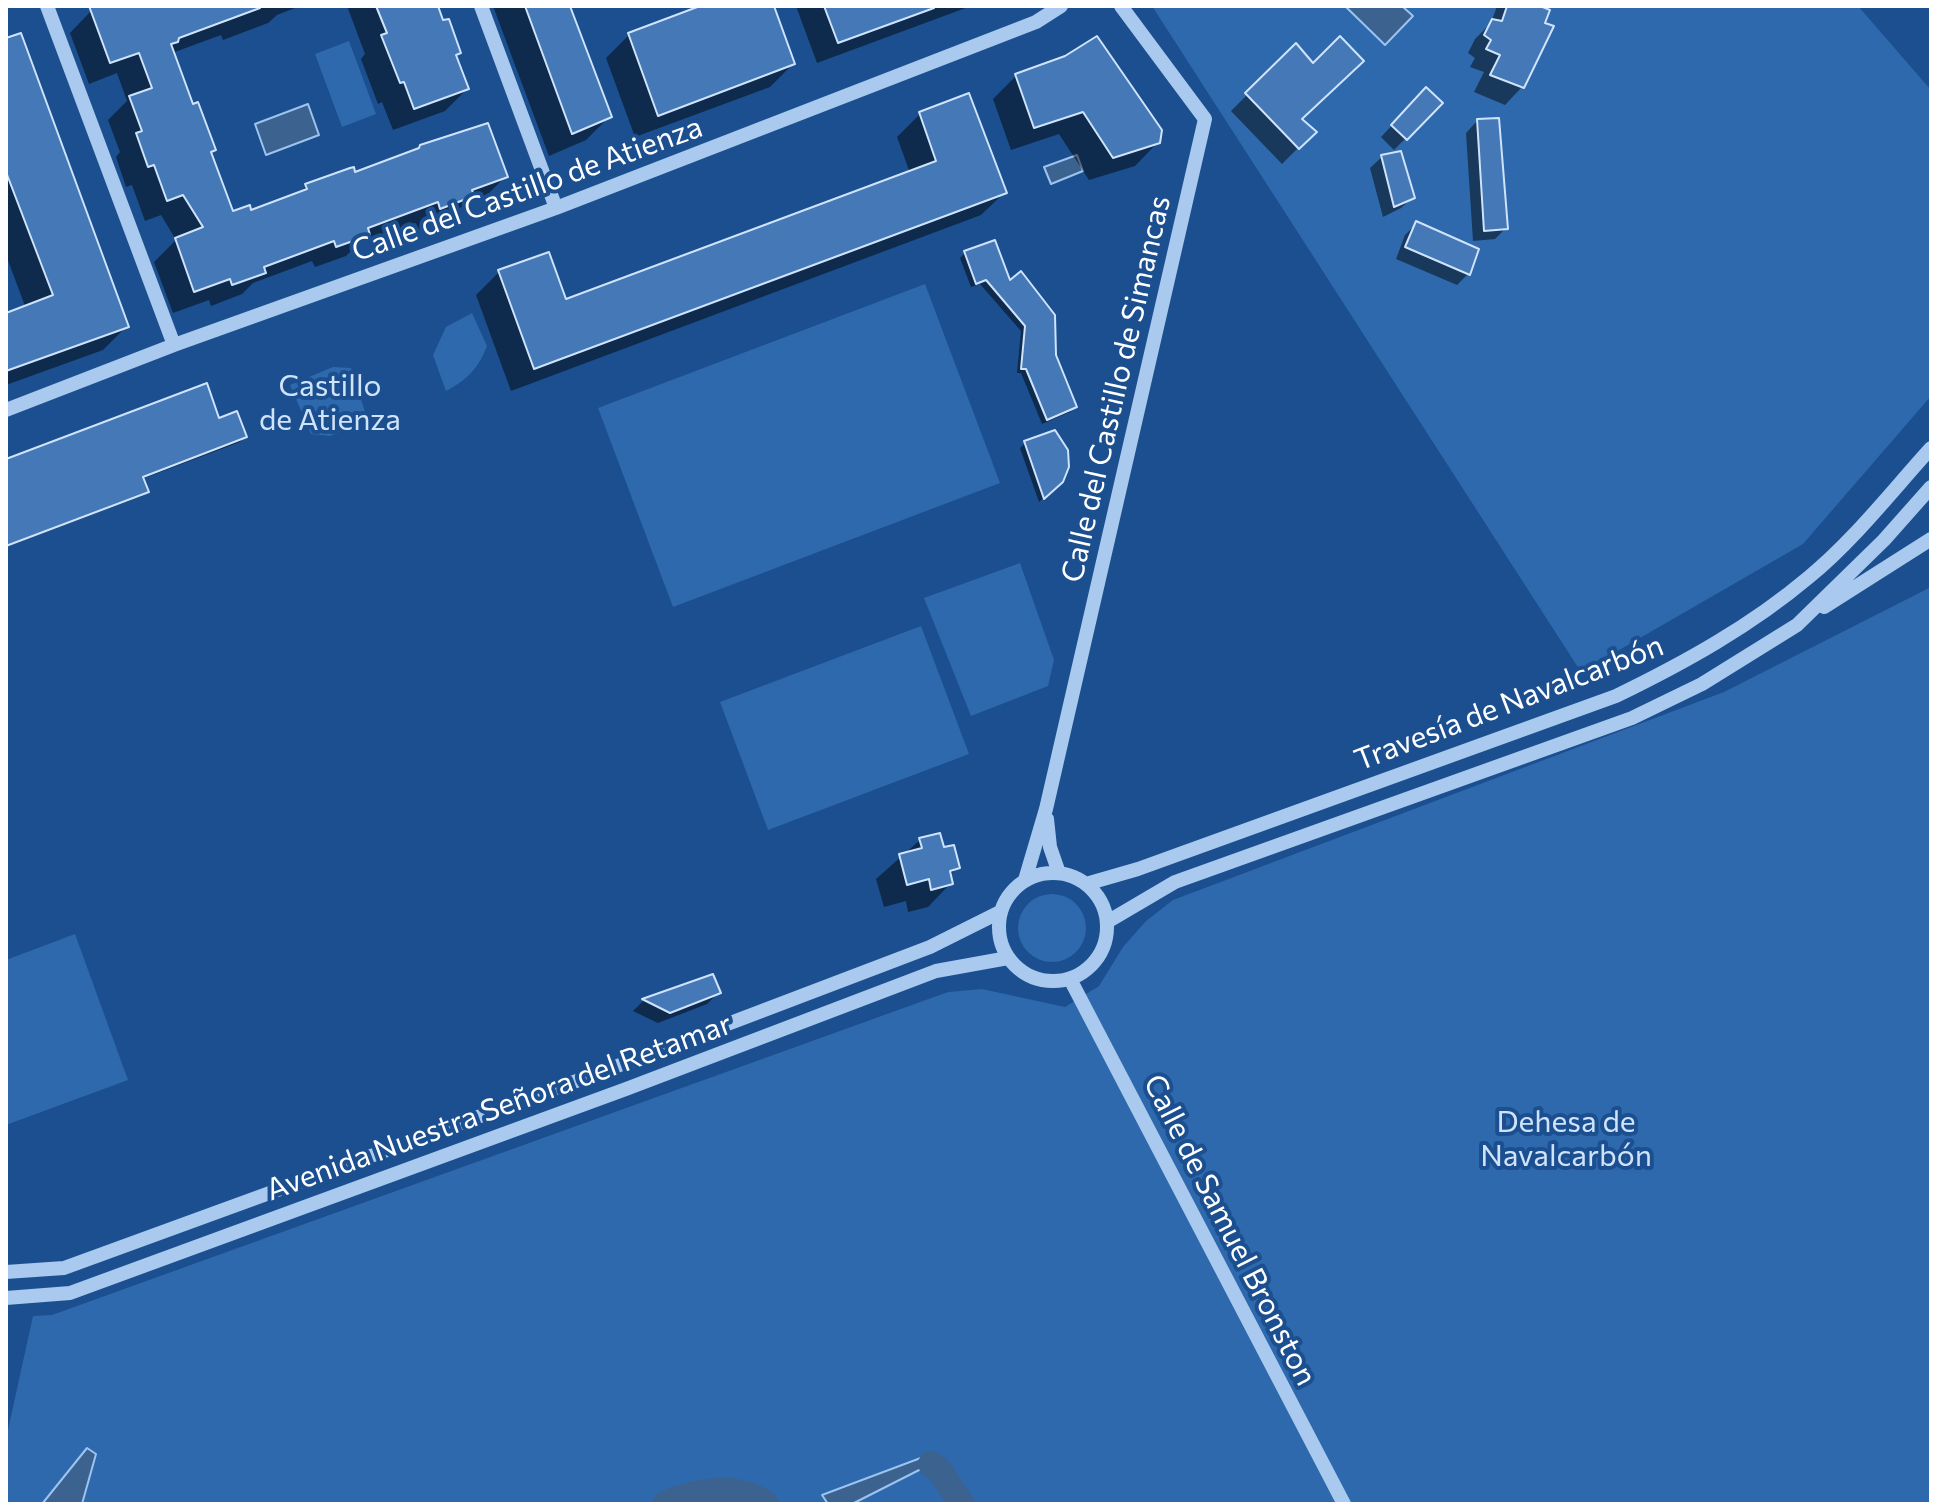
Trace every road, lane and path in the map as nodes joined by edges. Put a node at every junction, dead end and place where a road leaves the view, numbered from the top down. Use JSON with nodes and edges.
{"nodes":[{"id":1,"x":47,"y":6,"type":"edge"},
{"id":2,"x":481,"y":6,"type":"edge"},
{"id":3,"x":1061,"y":6,"type":"edge"},
{"id":4,"x":1121,"y":6,"type":"edge"},
{"id":5,"x":556,"y":208,"type":"junction"},
{"id":6,"x":174,"y":345,"type":"junction"},
{"id":7,"x":6,"y":410,"type":"edge"},
{"id":8,"x":1931,"y":448,"type":"edge"},
{"id":9,"x":1931,"y":487,"type":"edge"},
{"id":10,"x":1931,"y":539,"type":"edge"},
{"id":11,"x":1797,"y":625,"type":"junction"},
{"id":12,"x":1046,"y":809,"type":"junction"},
{"id":13,"x":1059,"y":873,"type":"junction"},
{"id":14,"x":1025,"y":880,"type":"junction"},
{"id":15,"x":1086,"y":884,"type":"junction"},
{"id":16,"x":1000,"y":912,"type":"junction"},
{"id":17,"x":1107,"y":922,"type":"junction"},
{"id":18,"x":1008,"y":958,"type":"junction"},
{"id":19,"x":1070,"y":979,"type":"junction"},
{"id":20,"x":6,"y":1272,"type":"edge"},
{"id":21,"x":6,"y":1298,"type":"edge"},
{"id":22,"x":1344,"y":1504,"type":"edge"}],
"edges":[{"from":1,"to":6,"type":"street"},
{"from":2,"to":5,"type":"street"},
{"from":3,"to":5,"type":"street","name":"Calle del Castillo de Atienza"},
{"from":4,"to":12,"type":"street","name":"Calle del Castillo de Simancas"},
{"from":5,"to":6,"type":"street","name":"Calle del Castillo de Atienza"},
{"from":6,"to":7,"type":"street","name":"Calle del Castillo de Atienza"},
{"from":8,"to":15,"type":"street","name":"Travesía de Navalcarbón"},
{"from":9,"to":11,"type":"street","name":"Travesía de Navalcarbón"},
{"from":10,"to":11,"type":"street"},
{"from":11,"to":17,"type":"street","name":"Travesía de Navalcarbón"},
{"from":12,"to":13,"type":"street","name":"Calle del Castillo de Simancas"},
{"from":12,"to":14,"type":"street","name":"Calle del Castillo de Simancas"},
{"from":13,"to":14,"type":"street"},
{"from":13,"to":15,"type":"street"},
{"from":14,"to":16,"type":"street"},
{"from":15,"to":17,"type":"street"},
{"from":16,"to":18,"type":"street"},
{"from":16,"to":20,"type":"street","name":"Avenida Nuestra Señora del Retamar"},
{"from":17,"to":19,"type":"street"},
{"from":18,"to":19,"type":"street"},
{"from":18,"to":21,"type":"street","name":"Avenida Nuestra Señora del Retamar"},
{"from":19,"to":22,"type":"street","name":"Calle de Samuel Bronston"}]}
